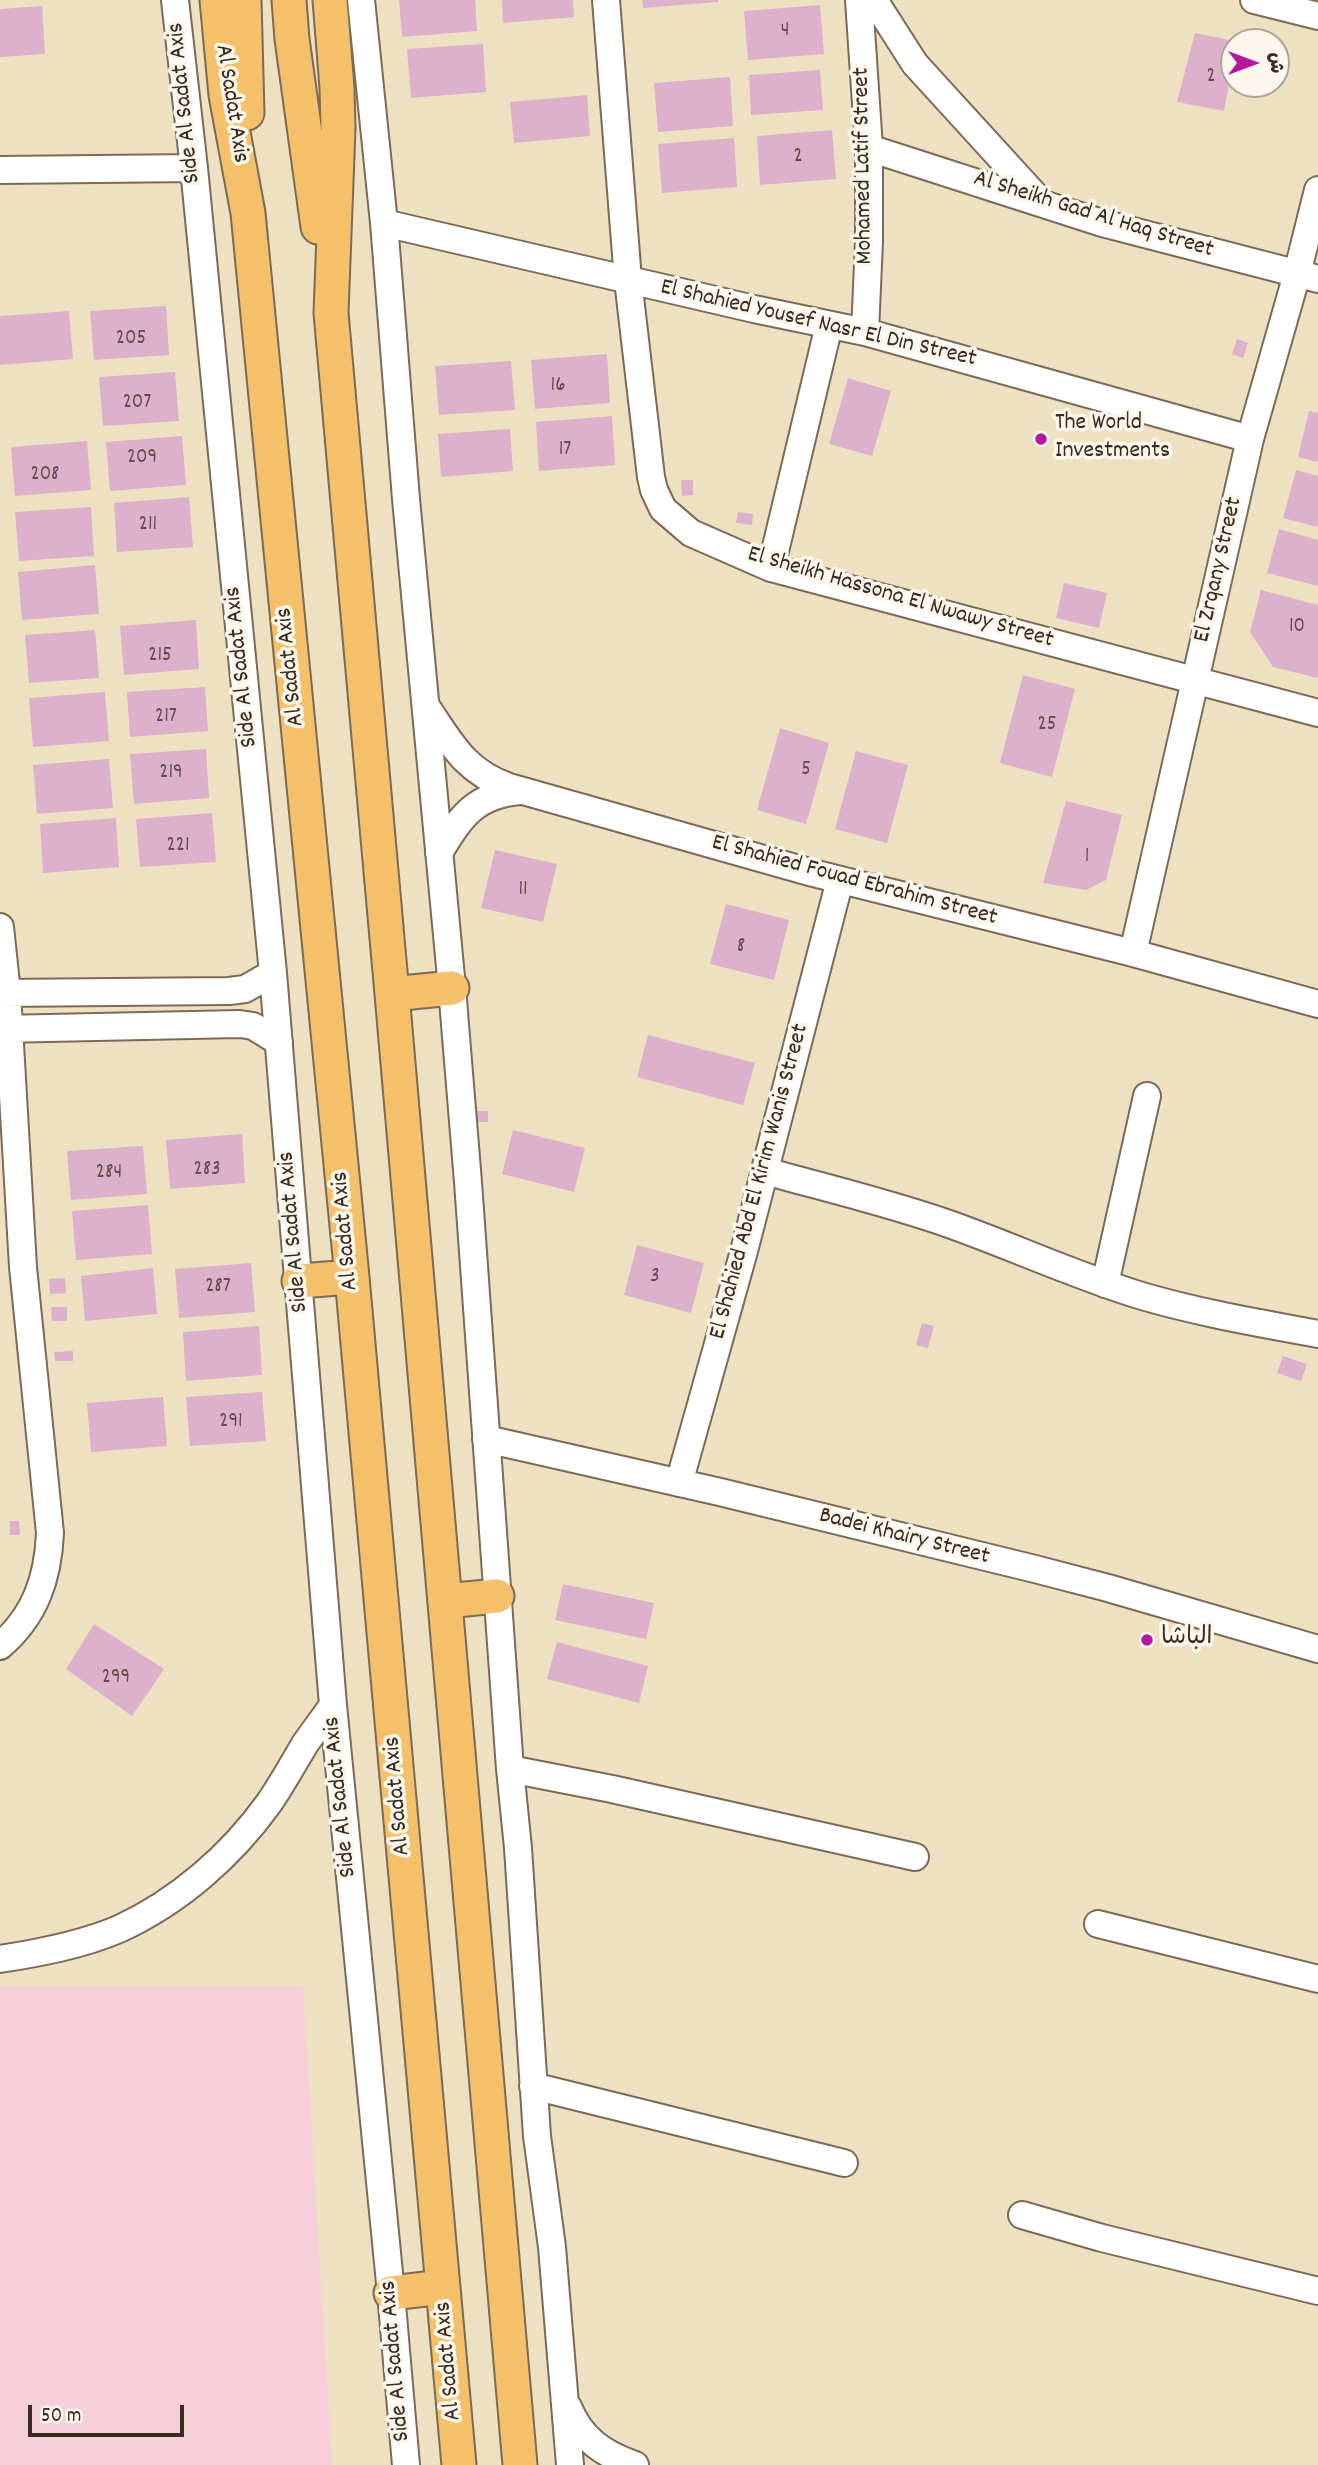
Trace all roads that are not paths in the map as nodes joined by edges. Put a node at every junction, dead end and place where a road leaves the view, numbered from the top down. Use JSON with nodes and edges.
{"nodes":[{"id":1,"x":175,"y":0,"type":"edge"},
{"id":2,"x":217,"y":0,"type":"edge"},
{"id":3,"x":244,"y":0,"type":"edge"},
{"id":4,"x":289,"y":0,"type":"edge"},
{"id":5,"x":330,"y":0,"type":"edge"},
{"id":6,"x":361,"y":0,"type":"edge"},
{"id":7,"x":606,"y":0,"type":"edge"},
{"id":8,"x":859,"y":0,"type":"edge"},
{"id":9,"x":874,"y":0,"type":"edge"},
{"id":10,"x":1254,"y":0,"type":"edge"},
{"id":11,"x":1318,"y":16,"type":"edge"},
{"id":12,"x":869,"y":148,"type":"junction"},
{"id":13,"x":194,"y":168,"type":"junction"},
{"id":14,"x":0,"y":170,"type":"edge"},
{"id":15,"x":1318,"y":190,"type":"edge"},
{"id":16,"x":1041,"y":202,"type":"junction"},
{"id":17,"x":248,"y":213,"type":"junction"},
{"id":18,"x":384,"y":223,"type":"junction"},
{"id":19,"x":1308,"y":277,"type":"edge"},
{"id":20,"x":628,"y":280,"type":"junction"},
{"id":21,"x":331,"y":313,"type":"junction"},
{"id":22,"x":829,"y":325,"type":"junction"},
{"id":23,"x":865,"y":332,"type":"junction"},
{"id":24,"x":1250,"y":439,"type":"junction"},
{"id":25,"x":771,"y":568,"type":"junction"},
{"id":26,"x":1195,"y":680,"type":"junction"},
{"id":27,"x":425,"y":704,"type":"junction"},
{"id":28,"x":1318,"y":713,"type":"edge"},
{"id":29,"x":522,"y":791,"type":"junction"},
{"id":30,"x":439,"y":853,"type":"junction"},
{"id":31,"x":840,"y":880,"type":"junction"},
{"id":32,"x":0,"y":927,"type":"edge"},
{"id":33,"x":1133,"y":953,"type":"junction"},
{"id":34,"x":273,"y":973,"type":"junction"},
{"id":35,"x":452,"y":988,"type":"junction"},
{"id":36,"x":4,"y":993,"type":"edge"},
{"id":37,"x":393,"y":994,"type":"junction"},
{"id":38,"x":1318,"y":1004,"type":"edge"},
{"id":39,"x":4,"y":1029,"type":"edge"},
{"id":40,"x":279,"y":1042,"type":"junction"},
{"id":41,"x":1147,"y":1096,"type":"dead end"},
{"id":42,"x":765,"y":1171,"type":"junction"},
{"id":43,"x":12,"y":1268,"type":"edge"},
{"id":44,"x":352,"y":1277,"type":"junction"},
{"id":45,"x":299,"y":1281,"type":"junction"},
{"id":46,"x":1105,"y":1284,"type":"junction"},
{"id":47,"x":1318,"y":1334,"type":"edge"},
{"id":48,"x":486,"y":1439,"type":"junction"},
{"id":49,"x":679,"y":1483,"type":"junction"},
{"id":50,"x":497,"y":1596,"type":"junction"},
{"id":51,"x":444,"y":1601,"type":"junction"},
{"id":52,"x":0,"y":1646,"type":"edge"},
{"id":53,"x":1318,"y":1649,"type":"edge"},
{"id":54,"x":333,"y":1705,"type":"junction"},
{"id":55,"x":510,"y":1769,"type":"junction"},
{"id":56,"x":915,"y":1857,"type":"dead end"},
{"id":57,"x":1098,"y":1924,"type":"dead end"},
{"id":58,"x":0,"y":1959,"type":"edge"},
{"id":59,"x":1318,"y":1979,"type":"edge"},
{"id":60,"x":533,"y":2086,"type":"junction"},
{"id":61,"x":844,"y":2163,"type":"dead end"},
{"id":62,"x":1022,"y":2215,"type":"dead end"},
{"id":63,"x":443,"y":2287,"type":"junction"},
{"id":64,"x":1318,"y":2291,"type":"edge"},
{"id":65,"x":391,"y":2293,"type":"junction"},
{"id":66,"x":564,"y":2397,"type":"junction"},
{"id":67,"x":406,"y":2465,"type":"edge"},
{"id":68,"x":459,"y":2465,"type":"edge"},
{"id":69,"x":520,"y":2465,"type":"edge"},
{"id":70,"x":570,"y":2465,"type":"edge"},
{"id":71,"x":635,"y":2465,"type":"edge"}],
"edges":[{"from":1,"to":13,"type":"street","name":"Side Al Sadat Axis"},
{"from":2,"to":17,"type":"main road","name":"Al Sadat Axis"},
{"from":3,"to":17,"type":"main road"},
{"from":4,"to":21,"type":"main road"},
{"from":5,"to":21,"type":"main road"},
{"from":6,"to":18,"type":"street"},
{"from":7,"to":20,"type":"street","name":"El Sheikh Hassona El Nwawy Street"},
{"from":8,"to":12,"type":"street","name":"Mohamed Latif Street"},
{"from":9,"to":16,"type":"street"},
{"from":10,"to":11,"type":"street"},
{"from":12,"to":16,"type":"street","name":"Al Sheikh Gad Al Haq Street"},
{"from":12,"to":23,"type":"street","name":"Mohamed Latif Street"},
{"from":13,"to":14,"type":"street"},
{"from":13,"to":34,"type":"street","name":"Side Al Sadat Axis"},
{"from":15,"to":19,"type":"street","name":"El Zrqany Street"},
{"from":16,"to":19,"type":"street","name":"Al Sheikh Gad Al Haq Street"},
{"from":17,"to":44,"type":"main road","name":"Al Sadat Axis"},
{"from":18,"to":20,"type":"street","name":"El Shahied Yousef Nasr El Din Street"},
{"from":18,"to":27,"type":"street"},
{"from":19,"to":24,"type":"street","name":"El Zrqany Street"},
{"from":20,"to":22,"type":"street","name":"El Shahied Yousef Nasr El Din Street"},
{"from":20,"to":25,"type":"street","name":"El Sheikh Hassona El Nwawy Street"},
{"from":21,"to":37,"type":"main road"},
{"from":22,"to":23,"type":"street","name":"El Shahied Yousef Nasr El Din Street"},
{"from":22,"to":25,"type":"street"},
{"from":23,"to":24,"type":"street","name":"El Shahied Yousef Nasr El Din Street"},
{"from":24,"to":26,"type":"street","name":"El Zrqany Street"},
{"from":25,"to":26,"type":"street","name":"El Sheikh Hassona El Nwawy Street"},
{"from":26,"to":28,"type":"street","name":"El Sheikh Hassona El Nwawy Street"},
{"from":26,"to":33,"type":"street","name":"El Zrqany Street"},
{"from":27,"to":29,"type":"street","name":"El Shahied Fouad Ebrahim Street"},
{"from":27,"to":30,"type":"street"},
{"from":29,"to":30,"type":"street"},
{"from":29,"to":31,"type":"street","name":"El Shahied Fouad Ebrahim Street"},
{"from":30,"to":35,"type":"street"},
{"from":31,"to":33,"type":"street","name":"El Shahied Fouad Ebrahim Street"},
{"from":31,"to":42,"type":"street","name":"El Shahied Abd El Kirim Wanis Street"},
{"from":32,"to":36,"type":"street"},
{"from":33,"to":38,"type":"street","name":"El Shahied Fouad Ebrahim Street"},
{"from":34,"to":36,"type":"street"},
{"from":34,"to":40,"type":"street","name":"Side Al Sadat Axis"},
{"from":35,"to":37,"type":"main road"},
{"from":35,"to":48,"type":"street"},
{"from":36,"to":39,"type":"street"},
{"from":37,"to":51,"type":"main road"},
{"from":39,"to":40,"type":"street"},
{"from":39,"to":43,"type":"street"},
{"from":40,"to":45,"type":"street","name":"Side Al Sadat Axis"},
{"from":41,"to":46,"type":"street"},
{"from":42,"to":46,"type":"street"},
{"from":42,"to":49,"type":"street","name":"El Shahied Abd El Kirim Wanis Street"},
{"from":43,"to":52,"type":"street"},
{"from":44,"to":45,"type":"main road"},
{"from":44,"to":63,"type":"main road","name":"Al Sadat Axis"},
{"from":45,"to":54,"type":"street","name":"Side Al Sadat Axis"},
{"from":46,"to":47,"type":"street"},
{"from":48,"to":49,"type":"street","name":"Badei Khairy Street"},
{"from":48,"to":50,"type":"street"},
{"from":49,"to":53,"type":"street","name":"Badei Khairy Street"},
{"from":50,"to":51,"type":"main road"},
{"from":50,"to":55,"type":"street"},
{"from":51,"to":69,"type":"main road"},
{"from":54,"to":58,"type":"street"},
{"from":54,"to":65,"type":"street","name":"Side Al Sadat Axis"},
{"from":55,"to":56,"type":"street"},
{"from":55,"to":60,"type":"street"},
{"from":57,"to":59,"type":"street"},
{"from":60,"to":61,"type":"street"},
{"from":60,"to":66,"type":"street"},
{"from":62,"to":64,"type":"street"},
{"from":63,"to":65,"type":"main road"},
{"from":63,"to":68,"type":"main road","name":"Al Sadat Axis"},
{"from":65,"to":67,"type":"street","name":"Side Al Sadat Axis"},
{"from":66,"to":70,"type":"street"},
{"from":66,"to":71,"type":"street"}]}
